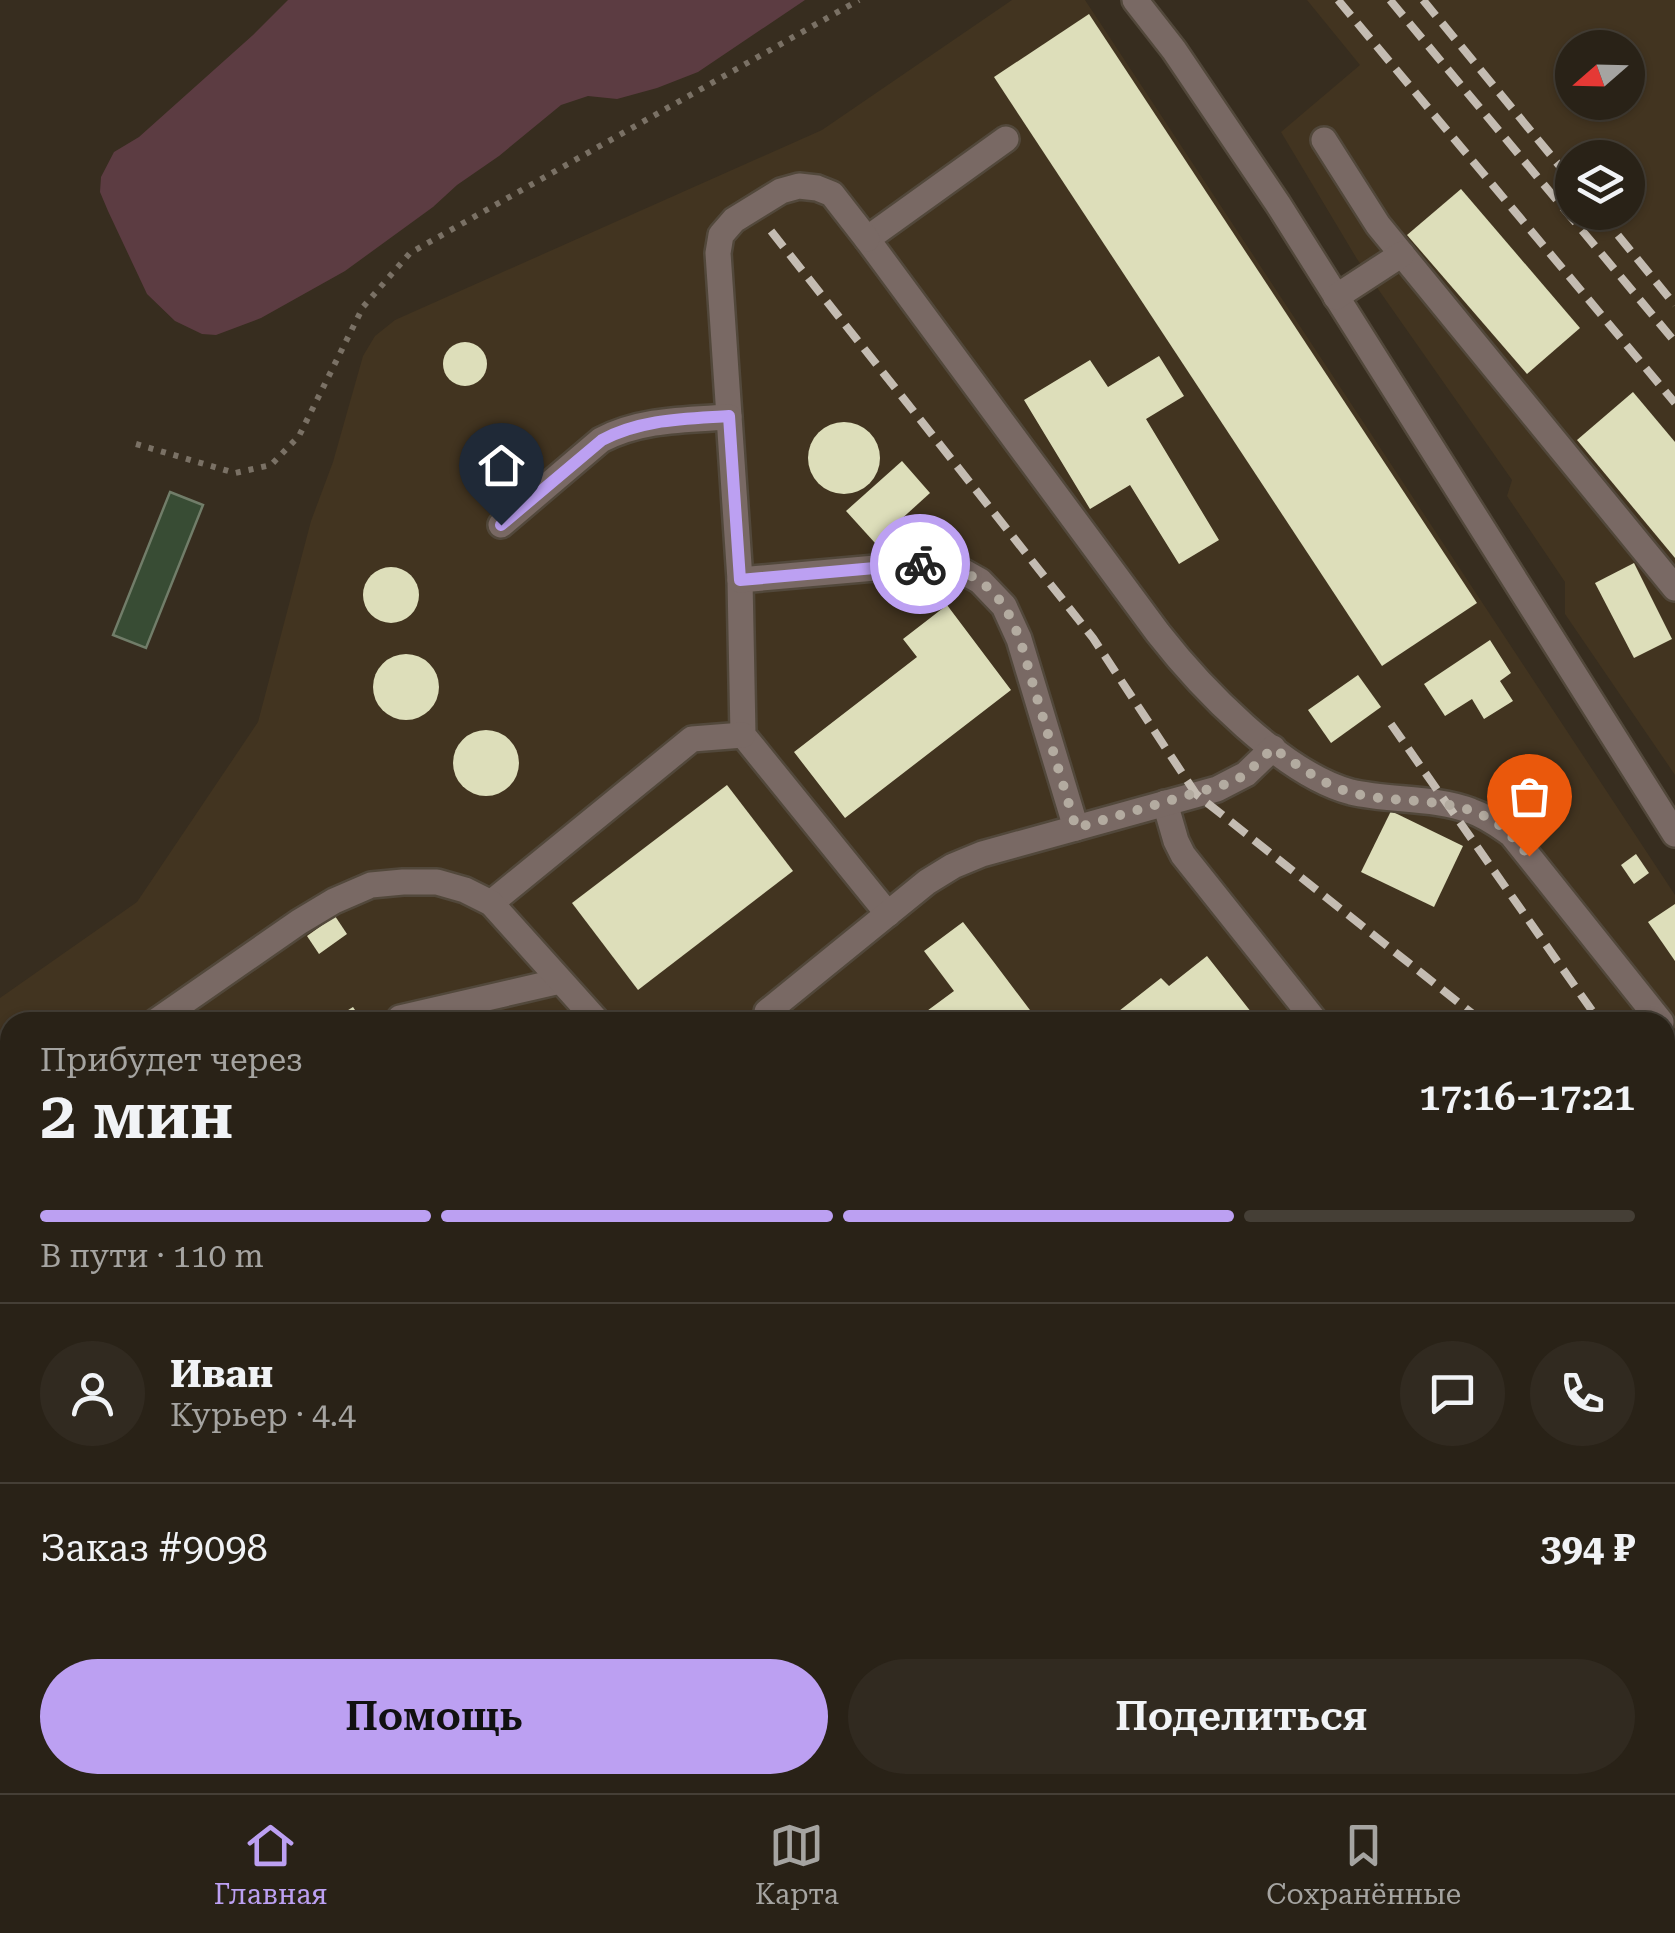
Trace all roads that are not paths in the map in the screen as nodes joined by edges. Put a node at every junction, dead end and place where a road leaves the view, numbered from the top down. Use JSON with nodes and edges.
{"nodes":[{"id":1,"x":1135,"y":0,"type":"edge"},
{"id":2,"x":1006,"y":139,"type":"dead end"},
{"id":3,"x":1324,"y":140,"type":"dead end"},
{"id":4,"x":867,"y":238,"type":"junction"},
{"id":5,"x":1402,"y":254,"type":"junction"},
{"id":6,"x":1336,"y":297,"type":"junction"},
{"id":7,"x":729,"y":416,"type":"junction"},
{"id":8,"x":501,"y":525,"type":"dead end"},
{"id":9,"x":740,"y":580,"type":"junction"},
{"id":10,"x":1675,"y":588,"type":"edge"},
{"id":11,"x":743,"y":736,"type":"junction"},
{"id":12,"x":1273,"y":748,"type":"junction"},
{"id":13,"x":1165,"y":803,"type":"junction"},
{"id":14,"x":1076,"y":828,"type":"junction"},
{"id":15,"x":1675,"y":834,"type":"edge"},
{"id":16,"x":491,"y":903,"type":"junction"},
{"id":17,"x":888,"y":914,"type":"junction"},
{"id":18,"x":560,"y":980,"type":"junction"},
{"id":19,"x":170,"y":1012,"type":"edge"},
{"id":20,"x":425,"y":1012,"type":"edge"},
{"id":21,"x":589,"y":1012,"type":"edge"},
{"id":22,"x":767,"y":1012,"type":"edge"},
{"id":23,"x":1308,"y":1012,"type":"edge"},
{"id":24,"x":1653,"y":1012,"type":"edge"}],
"edges":[{"from":1,"to":6,"type":"street"},
{"from":2,"to":4,"type":"street"},
{"from":3,"to":5,"type":"street"},
{"from":4,"to":7,"type":"street"},
{"from":4,"to":12,"type":"street"},
{"from":5,"to":6,"type":"street"},
{"from":5,"to":10,"type":"street"},
{"from":6,"to":15,"type":"street"},
{"from":7,"to":8,"type":"street"},
{"from":7,"to":9,"type":"street"},
{"from":9,"to":11,"type":"street"},
{"from":9,"to":14,"type":"street"},
{"from":11,"to":16,"type":"street"},
{"from":11,"to":17,"type":"street"},
{"from":12,"to":13,"type":"street"},
{"from":12,"to":24,"type":"street"},
{"from":13,"to":14,"type":"street"},
{"from":13,"to":23,"type":"street"},
{"from":14,"to":17,"type":"street"},
{"from":16,"to":18,"type":"street"},
{"from":16,"to":19,"type":"street"},
{"from":17,"to":22,"type":"street"},
{"from":18,"to":20,"type":"street"},
{"from":18,"to":21,"type":"street"}]}
